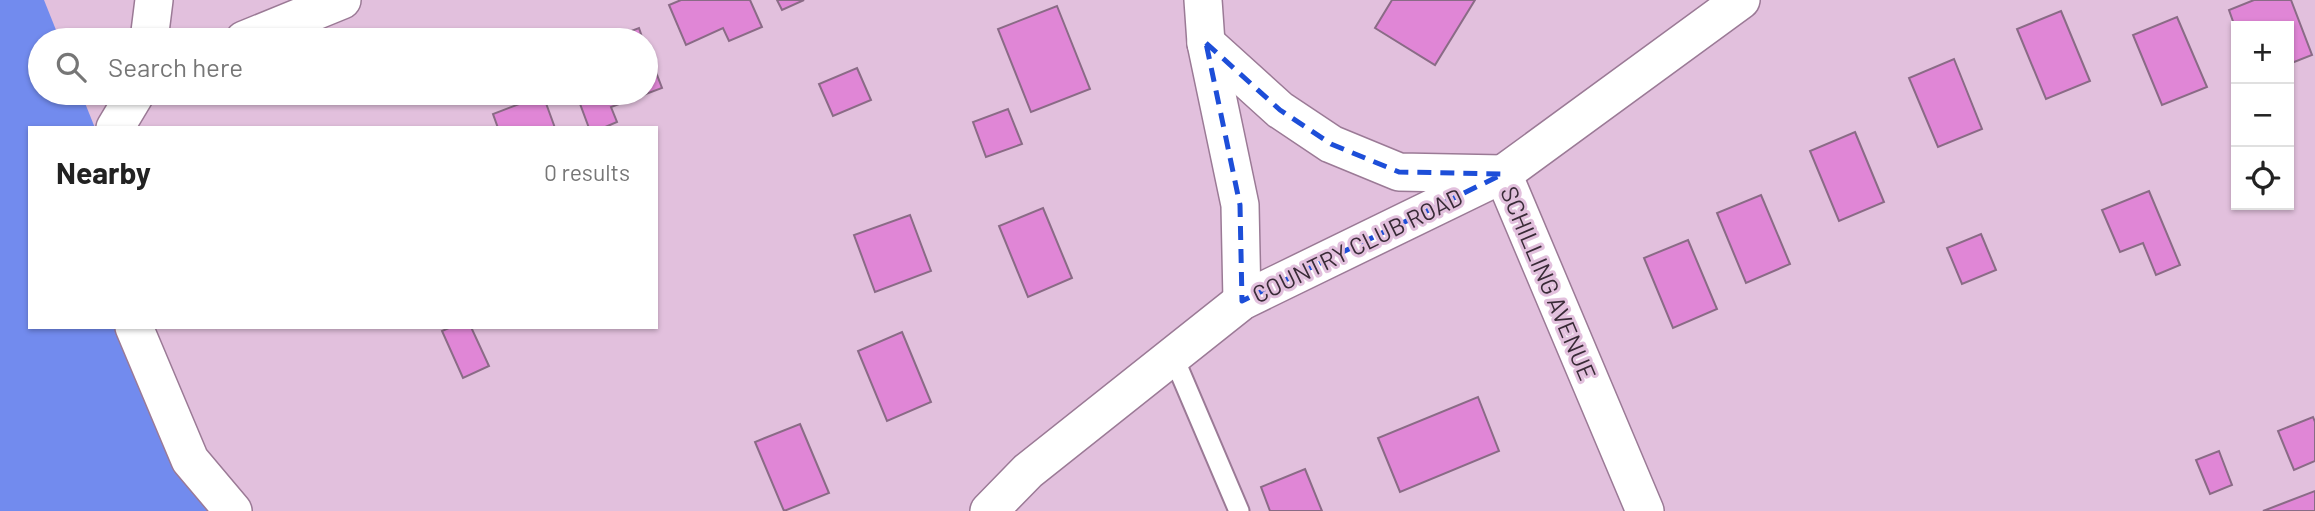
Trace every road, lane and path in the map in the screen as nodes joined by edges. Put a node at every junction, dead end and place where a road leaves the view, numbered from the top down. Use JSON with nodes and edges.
{"nodes":[{"id":1,"x":154,"y":0,"type":"edge"},
{"id":2,"x":342,"y":0,"type":"edge"},
{"id":3,"x":1203,"y":0,"type":"edge"},
{"id":4,"x":1741,"y":0,"type":"edge"},
{"id":5,"x":150,"y":28,"type":"edge"},
{"id":6,"x":273,"y":28,"type":"edge"},
{"id":7,"x":1206,"y":43,"type":"junction"},
{"id":8,"x":129,"y":105,"type":"edge"},
{"id":9,"x":116,"y":126,"type":"edge"},
{"id":10,"x":1503,"y":174,"type":"junction"},
{"id":11,"x":1242,"y":301,"type":"junction"},
{"id":12,"x":135,"y":329,"type":"edge"},
{"id":13,"x":1173,"y":356,"type":"junction"},
{"id":14,"x":994,"y":509,"type":"edge"},
{"id":15,"x":233,"y":511,"type":"edge"},
{"id":16,"x":1239,"y":511,"type":"edge"},
{"id":17,"x":1645,"y":511,"type":"edge"}],
"edges":[{"from":1,"to":5,"type":"street"},
{"from":2,"to":6,"type":"street"},
{"from":3,"to":7,"type":"street"},
{"from":4,"to":10,"type":"street","name":"COUNTRY CLUB ROAD"},
{"from":7,"to":10,"type":"street","name":"SCHILLING AVENUE"},
{"from":7,"to":11,"type":"street"},
{"from":8,"to":9,"type":"street"},
{"from":10,"to":11,"type":"street","name":"COUNTRY CLUB ROAD"},
{"from":10,"to":17,"type":"street","name":"SCHILLING AVENUE"},
{"from":11,"to":13,"type":"street","name":"COUNTRY CLUB ROAD"},
{"from":12,"to":15,"type":"street"},
{"from":13,"to":14,"type":"street","name":"COUNTRY CLUB ROAD"},
{"from":13,"to":16,"type":"lane"}]}
